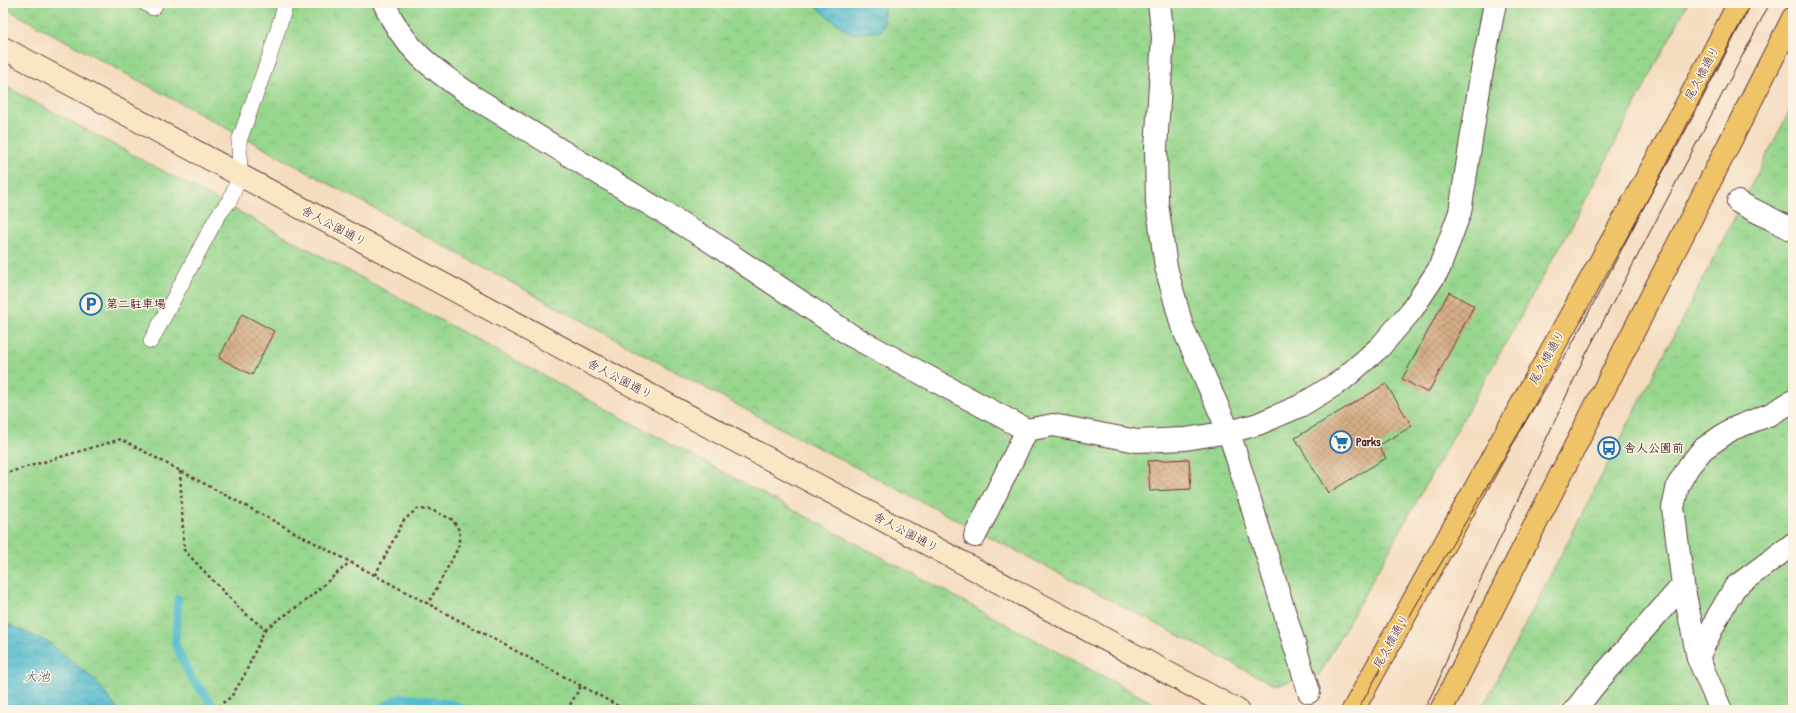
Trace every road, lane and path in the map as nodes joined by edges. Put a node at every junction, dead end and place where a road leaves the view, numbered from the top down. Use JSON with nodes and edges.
{"nodes":[{"id":1,"x":145,"y":3,"type":"edge"},
{"id":2,"x":156,"y":3,"type":"edge"},
{"id":3,"x":286,"y":3,"type":"edge"},
{"id":4,"x":384,"y":3,"type":"edge"},
{"id":5,"x":1159,"y":3,"type":"edge"},
{"id":6,"x":1495,"y":3,"type":"edge"},
{"id":7,"x":1739,"y":3,"type":"edge"},
{"id":8,"x":1793,"y":18,"type":"edge"},
{"id":9,"x":3,"y":48,"type":"edge"},
{"id":10,"x":240,"y":176,"type":"junction"},
{"id":11,"x":1738,"y":202,"type":"dead end"},
{"id":12,"x":1793,"y":230,"type":"edge"},
{"id":13,"x":151,"y":341,"type":"dead end"},
{"id":14,"x":1793,"y":401,"type":"edge"},
{"id":15,"x":1027,"y":430,"type":"junction"},
{"id":16,"x":1229,"y":432,"type":"junction"},
{"id":17,"x":180,"y":471,"type":"junction"},
{"id":18,"x":3,"y":474,"type":"edge"},
{"id":19,"x":975,"y":536,"type":"dead end"},
{"id":20,"x":1793,"y":544,"type":"edge"},
{"id":21,"x":350,"y":562,"type":"junction"},
{"id":22,"x":375,"y":575,"type":"junction"},
{"id":23,"x":1683,"y":584,"type":"junction"},
{"id":24,"x":428,"y":604,"type":"junction"},
{"id":25,"x":265,"y":630,"type":"junction"},
{"id":26,"x":1698,"y":658,"type":"junction"},
{"id":27,"x":581,"y":686,"type":"junction"},
{"id":28,"x":1309,"y":692,"type":"dead end"},
{"id":29,"x":212,"y":710,"type":"edge"},
{"id":30,"x":567,"y":710,"type":"edge"},
{"id":31,"x":626,"y":710,"type":"edge"},
{"id":32,"x":1237,"y":710,"type":"edge"},
{"id":33,"x":1353,"y":710,"type":"edge"},
{"id":34,"x":1440,"y":710,"type":"edge"},
{"id":35,"x":1575,"y":710,"type":"edge"},
{"id":36,"x":1721,"y":710,"type":"edge"}],
"edges":[{"from":1,"to":2,"type":"lane"},
{"from":3,"to":10,"type":"lane"},
{"from":4,"to":15,"type":"street"},
{"from":5,"to":16,"type":"street"},
{"from":6,"to":16,"type":"street"},
{"from":7,"to":33,"type":"main road","name":"尾久橋通り"},
{"from":8,"to":34,"type":"main road"},
{"from":9,"to":10,"type":"street","name":"舎人公園通り"},
{"from":10,"to":13,"type":"lane"},
{"from":10,"to":32,"type":"street","name":"舎人公園通り"},
{"from":11,"to":12,"type":"street"},
{"from":14,"to":23,"type":"street"},
{"from":15,"to":16,"type":"street"},
{"from":15,"to":19,"type":"street"},
{"from":16,"to":28,"type":"street"},
{"from":17,"to":18,"type":"path"},
{"from":17,"to":21,"type":"path"},
{"from":17,"to":25,"type":"path"},
{"from":20,"to":26,"type":"street"},
{"from":21,"to":22,"type":"path"},
{"from":21,"to":25,"type":"path"},
{"from":22,"to":24,"type":"path"},
{"from":22,"to":24,"type":"path"},
{"from":23,"to":26,"type":"street"},
{"from":23,"to":35,"type":"street"},
{"from":24,"to":27,"type":"path"},
{"from":25,"to":29,"type":"path"},
{"from":26,"to":36,"type":"street"},
{"from":27,"to":30,"type":"path"},
{"from":27,"to":31,"type":"path"}]}
